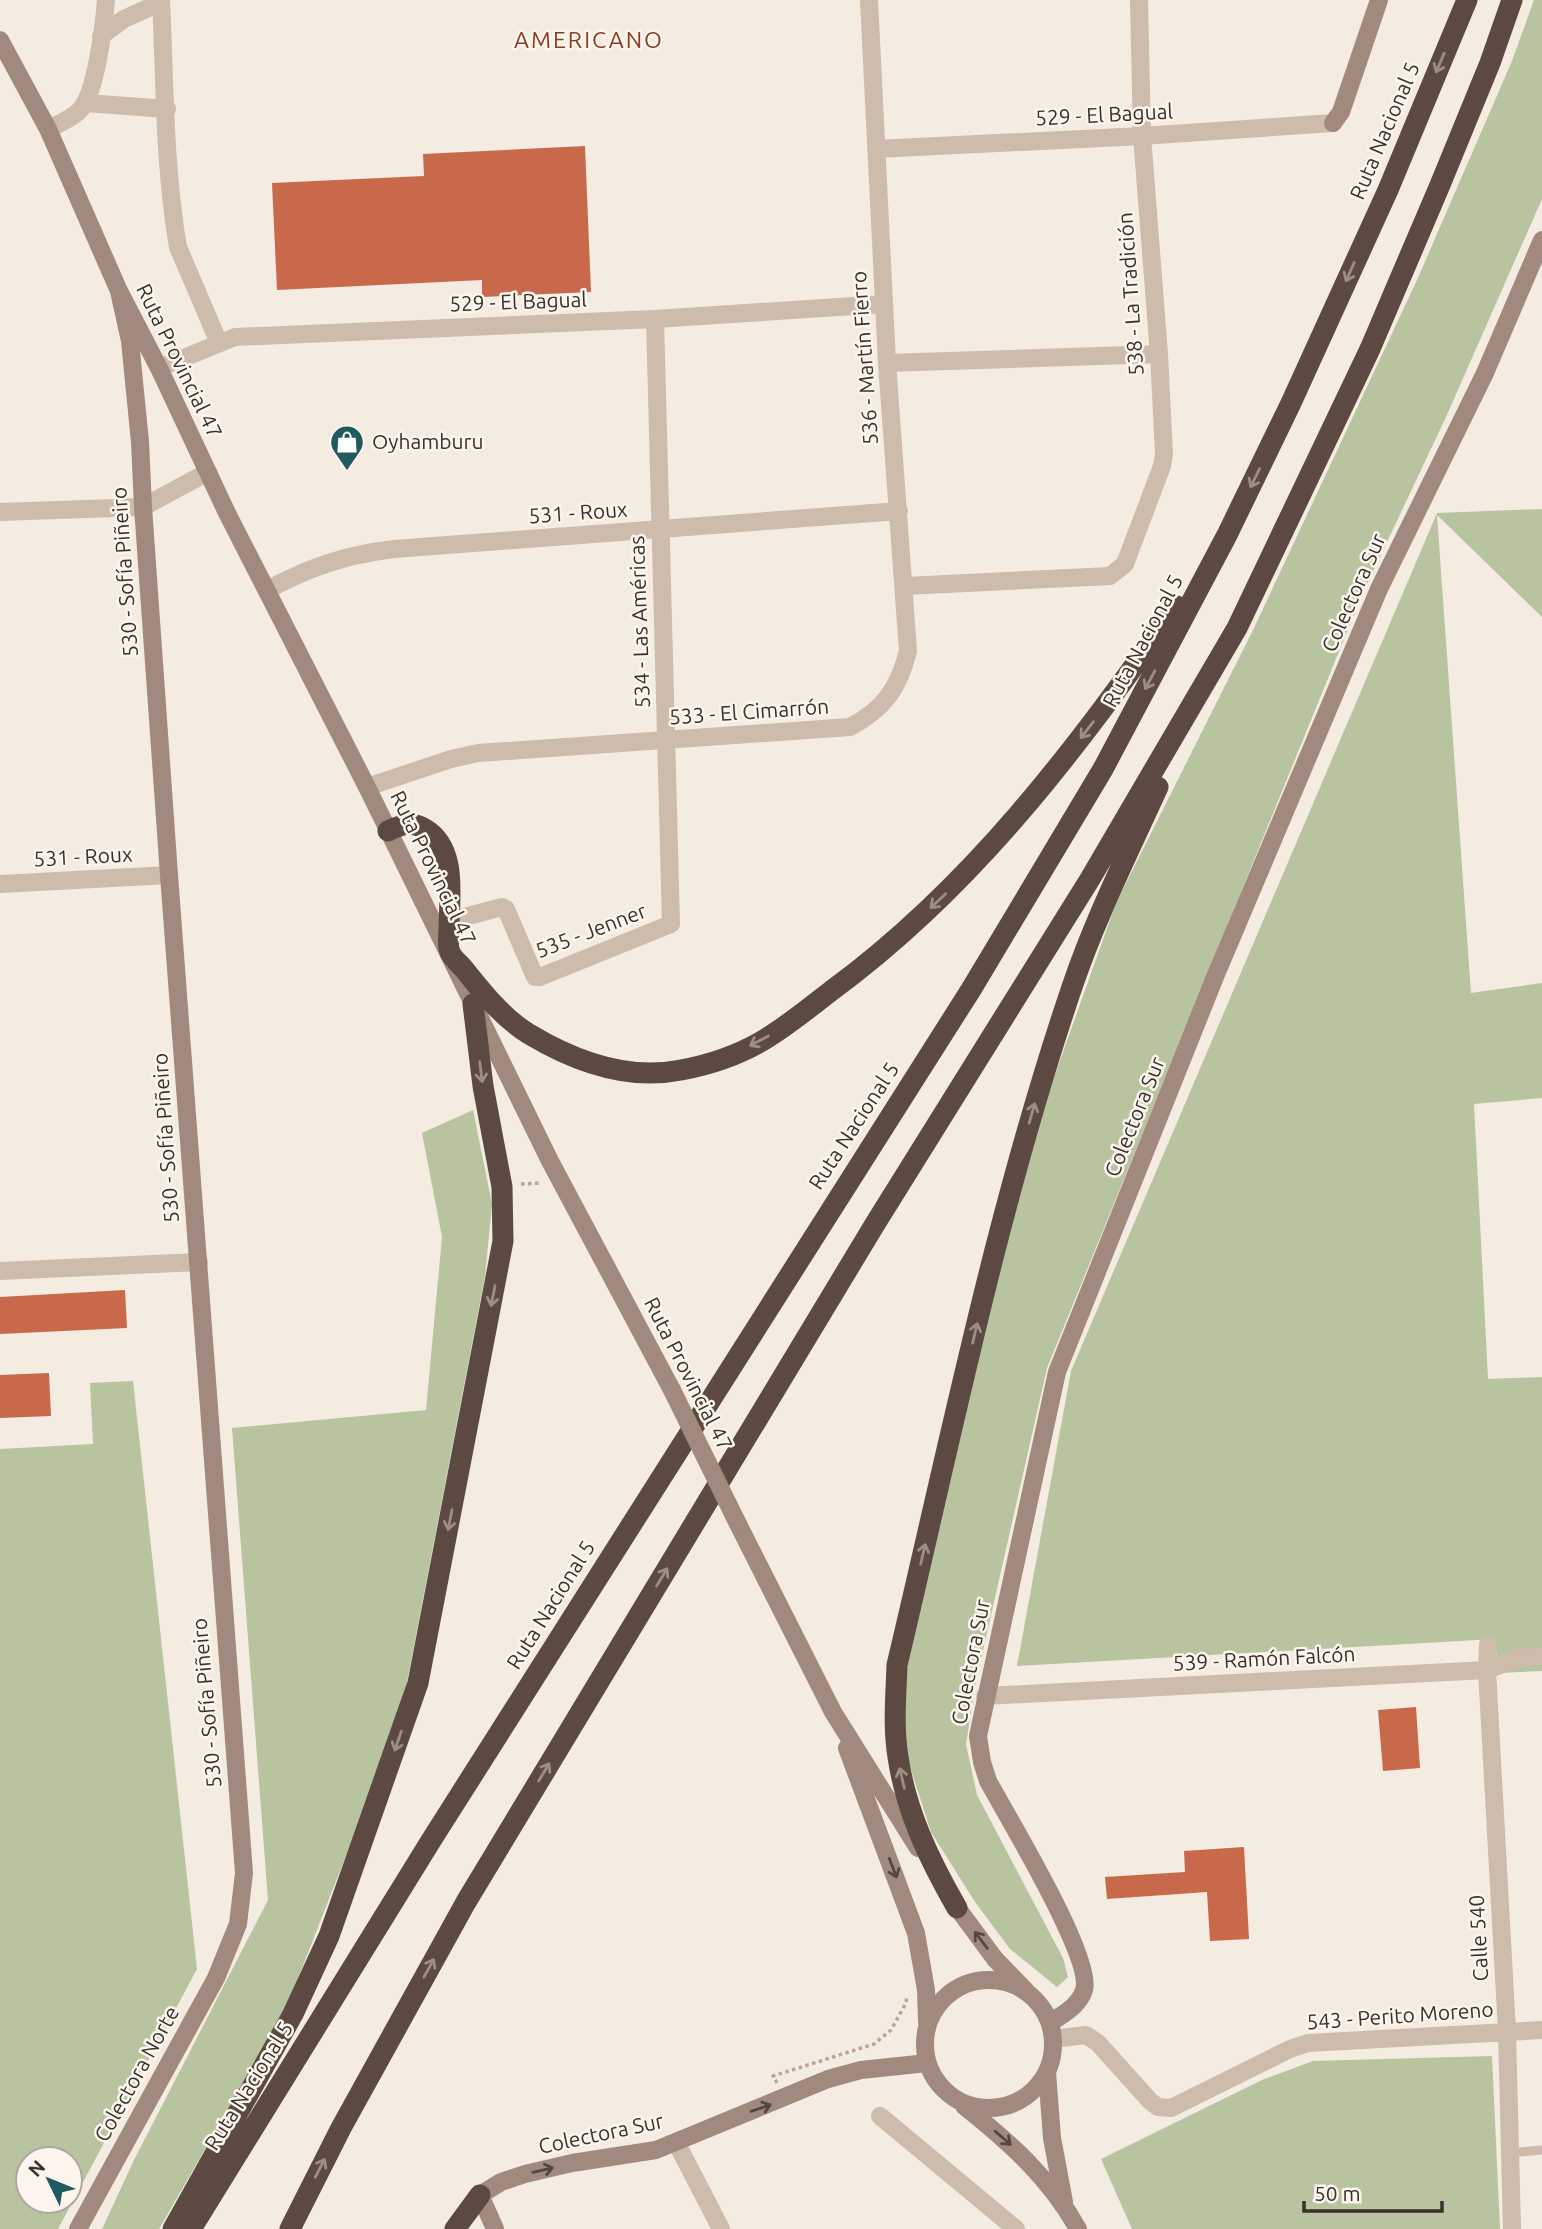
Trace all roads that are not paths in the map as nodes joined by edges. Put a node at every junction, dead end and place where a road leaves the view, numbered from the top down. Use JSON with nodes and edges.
{"nodes":[{"id":1,"x":106,"y":0,"type":"edge"},
{"id":2,"x":869,"y":0,"type":"edge"},
{"id":3,"x":1139,"y":0,"type":"edge"},
{"id":4,"x":1379,"y":0,"type":"edge"},
{"id":5,"x":1466,"y":0,"type":"edge"},
{"id":6,"x":1512,"y":0,"type":"edge"},
{"id":7,"x":161,"y":1,"type":"edge"},
{"id":8,"x":101,"y":36,"type":"junction"},
{"id":9,"x":0,"y":40,"type":"edge"},
{"id":10,"x":86,"y":103,"type":"junction"},
{"id":11,"x":167,"y":109,"type":"junction"},
{"id":12,"x":48,"y":129,"type":"junction"},
{"id":13,"x":1142,"y":136,"type":"junction"},
{"id":14,"x":876,"y":149,"type":"junction"},
{"id":15,"x":1542,"y":240,"type":"edge"},
{"id":16,"x":119,"y":291,"type":"junction"},
{"id":17,"x":884,"y":304,"type":"junction"},
{"id":18,"x":655,"y":319,"type":"junction"},
{"id":19,"x":219,"y":343,"type":"junction"},
{"id":20,"x":1160,"y":354,"type":"junction"},
{"id":21,"x":887,"y":363,"type":"junction"},
{"id":22,"x":159,"y":368,"type":"junction"},
{"id":23,"x":208,"y":472,"type":"junction"},
{"id":24,"x":143,"y":507,"type":"junction"},
{"id":25,"x":899,"y":511,"type":"junction"},
{"id":26,"x":0,"y":512,"type":"edge"},
{"id":27,"x":660,"y":530,"type":"junction"},
{"id":28,"x":1227,"y":536,"type":"junction"},
{"id":29,"x":905,"y":586,"type":"junction"},
{"id":30,"x":267,"y":590,"type":"junction"},
{"id":31,"x":1237,"y":628,"type":"junction"},
{"id":32,"x":881,"y":705,"type":"joint"},
{"id":33,"x":666,"y":741,"type":"junction"},
{"id":34,"x":367,"y":787,"type":"junction"},
{"id":35,"x":388,"y":831,"type":"junction"},
{"id":36,"x":169,"y":875,"type":"junction"},
{"id":37,"x":0,"y":884,"type":"edge"},
{"id":38,"x":449,"y":922,"type":"junction"},
{"id":39,"x":671,"y":924,"type":"joint"},
{"id":40,"x":449,"y":951,"type":"junction"},
{"id":41,"x":473,"y":1004,"type":"junction"},
{"id":42,"x":199,"y":1262,"type":"junction"},
{"id":43,"x":0,"y":1271,"type":"edge"},
{"id":44,"x":1488,"y":1644,"type":"dead end"},
{"id":45,"x":1542,"y":1656,"type":"edge"},
{"id":46,"x":1487,"y":1670,"type":"junction"},
{"id":47,"x":985,"y":1696,"type":"junction"},
{"id":48,"x":833,"y":1712,"type":"junction"},
{"id":49,"x":957,"y":1908,"type":"junction"},
{"id":50,"x":216,"y":1978,"type":"joint"},
{"id":51,"x":1026,"y":1991,"type":"junction"},
{"id":52,"x":928,"y":2025,"type":"junction"},
{"id":53,"x":1542,"y":2030,"type":"edge"},
{"id":54,"x":1052,"y":2031,"type":"junction"},
{"id":55,"x":1507,"y":2031,"type":"junction"},
{"id":56,"x":927,"y":2063,"type":"junction"},
{"id":57,"x":1047,"y":2072,"type":"junction"},
{"id":58,"x":950,"y":2096,"type":"junction"},
{"id":59,"x":880,"y":2116,"type":"dead end"},
{"id":60,"x":676,"y":2142,"type":"junction"},
{"id":61,"x":1542,"y":2150,"type":"edge"},
{"id":62,"x":1509,"y":2153,"type":"junction"},
{"id":63,"x":480,"y":2195,"type":"junction"},
{"id":64,"x":1065,"y":2205,"type":"junction"},
{"id":65,"x":78,"y":2229,"type":"edge"},
{"id":66,"x":173,"y":2229,"type":"edge"},
{"id":67,"x":191,"y":2229,"type":"edge"},
{"id":68,"x":289,"y":2229,"type":"edge"},
{"id":69,"x":455,"y":2229,"type":"edge"},
{"id":70,"x":495,"y":2229,"type":"edge"},
{"id":71,"x":721,"y":2229,"type":"edge"},
{"id":72,"x":1016,"y":2229,"type":"edge"},
{"id":73,"x":1077,"y":2229,"type":"edge"},
{"id":74,"x":1512,"y":2229,"type":"edge"}],
"edges":[{"from":1,"to":8,"type":"street"},
{"from":2,"to":14,"type":"street","name":"536 - Martín Fierro"},
{"from":3,"to":13,"type":"street","name":"538 - La Tradición"},
{"from":4,"to":13,"type":"street","name":"529 - El Bagual"},
{"from":5,"to":28,"type":"highway","name":"Ruta Nacional 5","one_way":true},
{"from":6,"to":31,"type":"highway"},
{"from":7,"to":8,"type":"street"},
{"from":7,"to":11,"type":"street"},
{"from":8,"to":10,"type":"street"},
{"from":9,"to":12,"type":"street","name":"Ruta Provincial 47"},
{"from":10,"to":11,"type":"street"},
{"from":10,"to":12,"type":"street"},
{"from":11,"to":19,"type":"street"},
{"from":12,"to":16,"type":"street","name":"Ruta Provincial 47"},
{"from":13,"to":14,"type":"street","name":"529 - El Bagual"},
{"from":13,"to":20,"type":"street","name":"538 - La Tradición"},
{"from":14,"to":17,"type":"street","name":"536 - Martín Fierro"},
{"from":15,"to":47,"type":"street","name":"Colectora Sur"},
{"from":16,"to":22,"type":"street","name":"Ruta Provincial 47"},
{"from":16,"to":24,"type":"street","name":"530 - Sofía Piñeiro"},
{"from":17,"to":18,"type":"street","name":"529 - El Bagual"},
{"from":17,"to":21,"type":"street","name":"536 - Martín Fierro"},
{"from":18,"to":19,"type":"street","name":"529 - El Bagual"},
{"from":18,"to":27,"type":"street","name":"534 - Las Américas"},
{"from":19,"to":22,"type":"street","name":"529 - El Bagual"},
{"from":20,"to":21,"type":"street"},
{"from":20,"to":29,"type":"street","name":"538 - La Tradición"},
{"from":21,"to":25,"type":"street","name":"536 - Martín Fierro"},
{"from":22,"to":23,"type":"street","name":"Ruta Provincial 47"},
{"from":23,"to":24,"type":"street"},
{"from":23,"to":30,"type":"street","name":"Ruta Provincial 47"},
{"from":24,"to":26,"type":"street"},
{"from":24,"to":36,"type":"street","name":"530 - Sofía Piñeiro"},
{"from":25,"to":27,"type":"street","name":"531 - Roux"},
{"from":25,"to":29,"type":"street","name":"536 - Martín Fierro"},
{"from":27,"to":30,"type":"street","name":"531 - Roux"},
{"from":27,"to":33,"type":"street","name":"534 - Las Américas"},
{"from":28,"to":40,"type":"highway","one_way":true},
{"from":28,"to":67,"type":"highway","name":"Ruta Nacional 5","one_way":true},
{"from":29,"to":32,"type":"street","name":"536 - Martín Fierro"},
{"from":30,"to":34,"type":"street","name":"Ruta Provincial 47"},
{"from":49,"to":31,"type":"highway","one_way":true},
{"from":68,"to":31,"type":"highway","one_way":true},
{"from":32,"to":33,"type":"street","name":"533 - El Cimarrón"},
{"from":33,"to":34,"type":"street","name":"533 - El Cimarrón"},
{"from":33,"to":39,"type":"street","name":"534 - Las Américas"},
{"from":34,"to":35,"type":"street","name":"Ruta Provincial 47"},
{"from":35,"to":38,"type":"highway"},
{"from":35,"to":40,"type":"street","name":"Ruta Provincial 47"},
{"from":36,"to":37,"type":"street","name":"531 - Roux"},
{"from":36,"to":42,"type":"street","name":"530 - Sofía Piñeiro"},
{"from":38,"to":39,"type":"street","name":"535 - Jenner"},
{"from":38,"to":40,"type":"highway"},
{"from":40,"to":41,"type":"street","name":"Ruta Provincial 47"},
{"from":41,"to":48,"type":"street","name":"Ruta Provincial 47","bridge":true},
{"from":41,"to":66,"type":"highway","one_way":true},
{"from":42,"to":43,"type":"street"},
{"from":42,"to":50,"type":"street","name":"530 - Sofía Piñeiro"},
{"from":44,"to":46,"type":"street","name":"Calle 540"},
{"from":45,"to":46,"type":"street","name":"539 - Ramón Falcón"},
{"from":46,"to":47,"type":"street","name":"539 - Ramón Falcón"},
{"from":46,"to":55,"type":"street","name":"Calle 540"},
{"from":47,"to":54,"type":"street","name":"Colectora Sur"},
{"from":48,"to":49,"type":"street","name":"Ruta Provincial 47"},
{"from":48,"to":52,"type":"street","name":"Ruta Provincial 47","one_way":true},
{"from":51,"to":49,"type":"street","name":"Ruta Provincial 47","one_way":true},
{"from":50,"to":65,"type":"street","name":"Colectora Norte"},
{"from":51,"to":52,"type":"street"},
{"from":51,"to":54,"type":"street"},
{"from":52,"to":56,"type":"street"},
{"from":53,"to":55,"type":"street","name":"543 - Perito Moreno"},
{"from":54,"to":55,"type":"street","name":"543 - Perito Moreno"},
{"from":54,"to":57,"type":"street"},
{"from":55,"to":62,"type":"street","name":"Calle 540"},
{"from":56,"to":58,"type":"street"},
{"from":60,"to":56,"type":"street","name":"Colectora Sur","one_way":true},
{"from":57,"to":58,"type":"street"},
{"from":57,"to":64,"type":"street"},
{"from":58,"to":64,"type":"street","one_way":true},
{"from":59,"to":72,"type":"street"},
{"from":63,"to":60,"type":"street","name":"Colectora Sur","one_way":true},
{"from":60,"to":71,"type":"street"},
{"from":61,"to":62,"type":"lane"},
{"from":62,"to":74,"type":"street","name":"Calle 540"},
{"from":63,"to":69,"type":"highway"},
{"from":63,"to":70,"type":"street"},
{"from":64,"to":73,"type":"street"}]}
